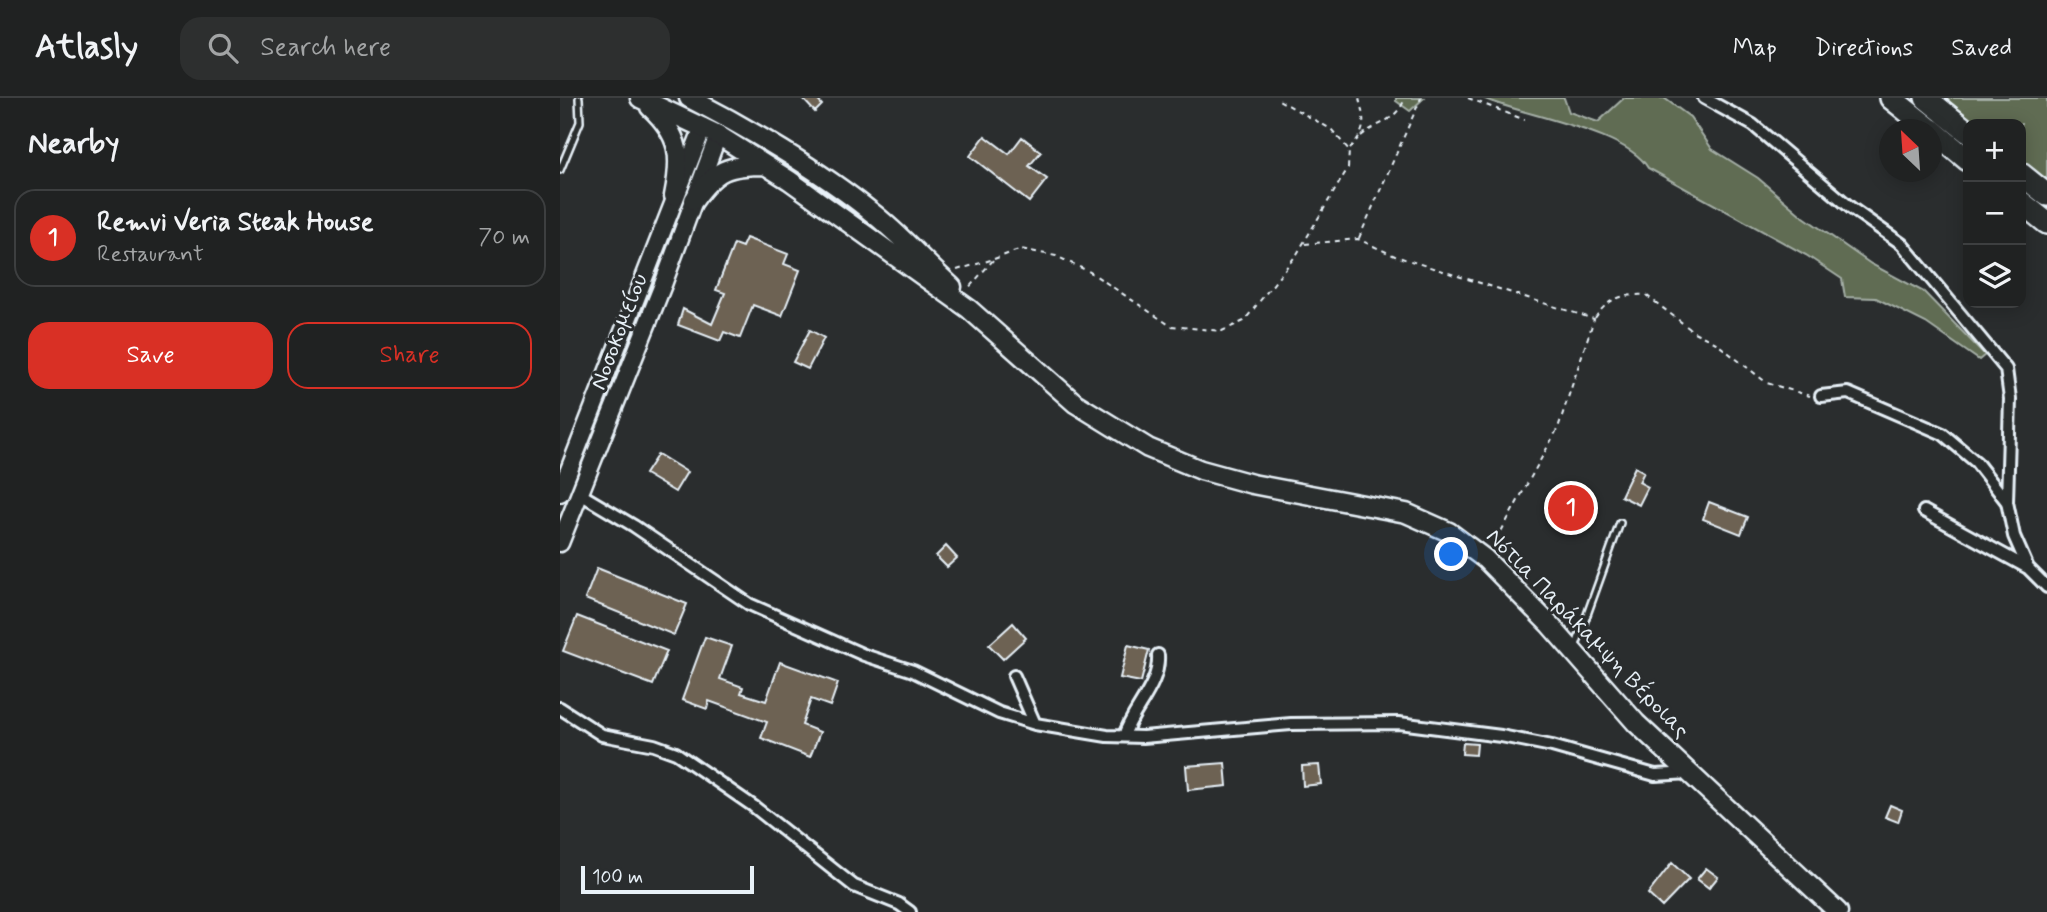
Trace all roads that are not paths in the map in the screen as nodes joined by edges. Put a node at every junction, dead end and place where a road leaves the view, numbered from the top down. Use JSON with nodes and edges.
{"nodes":[{"id":1,"x":579,"y":98,"type":"edge"},
{"id":2,"x":640,"y":98,"type":"edge"},
{"id":3,"x":689,"y":98,"type":"edge"},
{"id":4,"x":1704,"y":98,"type":"edge"},
{"id":5,"x":1891,"y":98,"type":"edge"},
{"id":6,"x":1926,"y":98,"type":"edge"},
{"id":7,"x":723,"y":116,"type":"junction"},
{"id":8,"x":1917,"y":119,"type":"edge"},
{"id":9,"x":1963,"y":128,"type":"edge"},
{"id":10,"x":710,"y":131,"type":"junction"},
{"id":11,"x":1942,"y":139,"type":"edge"},
{"id":12,"x":1963,"y":156,"type":"edge"},
{"id":13,"x":765,"y":165,"type":"junction"},
{"id":14,"x":560,"y":170,"type":"edge"},
{"id":15,"x":2026,"y":178,"type":"edge"},
{"id":16,"x":2047,"y":195,"type":"edge"},
{"id":17,"x":674,"y":196,"type":"junction"},
{"id":18,"x":694,"y":200,"type":"junction"},
{"id":19,"x":2026,"y":206,"type":"edge"},
{"id":20,"x":2047,"y":223,"type":"edge"},
{"id":21,"x":965,"y":302,"type":"junction"},
{"id":22,"x":1821,"y":396,"type":"road end"},
{"id":23,"x":560,"y":493,"type":"edge"},
{"id":24,"x":582,"y":495,"type":"junction"},
{"id":25,"x":2007,"y":502,"type":"junction"},
{"id":26,"x":1924,"y":511,"type":"dead end"},
{"id":27,"x":1620,"y":523,"type":"dead end"},
{"id":28,"x":560,"y":543,"type":"edge"},
{"id":29,"x":2028,"y":568,"type":"junction"},
{"id":30,"x":2047,"y":587,"type":"edge"},
{"id":31,"x":1574,"y":651,"type":"junction"},
{"id":32,"x":1158,"y":654,"type":"dead end"},
{"id":33,"x":1014,"y":676,"type":"dead end"},
{"id":34,"x":560,"y":708,"type":"edge"},
{"id":35,"x":1035,"y":724,"type":"junction"},
{"id":36,"x":1124,"y":736,"type":"junction"},
{"id":37,"x":1691,"y":773,"type":"junction"},
{"id":38,"x":910,"y":912,"type":"edge"},
{"id":39,"x":1838,"y":912,"type":"edge"}],
"edges":[{"from":1,"to":14,"type":"lane"},
{"from":2,"to":10,"type":"main road","name":"Νότια Παράκαμψη Βέροιας"},
{"from":2,"to":17,"type":"main road"},
{"from":3,"to":7,"type":"main road","name":"Νότια Παράκαμψη Βέροιας"},
{"from":4,"to":25,"type":"street"},
{"from":5,"to":8,"type":"highway"},
{"from":6,"to":9,"type":"highway"},
{"from":7,"to":10,"type":"main road"},
{"from":7,"to":21,"type":"main road","name":"Νότια Παράκαμψη Βέροιας"},
{"from":10,"to":13,"type":"main road","name":"Νότια Παράκαμψη Βέροιας"},
{"from":10,"to":17,"type":"street","name":"Νοσοκομείου"},
{"from":10,"to":18,"type":"street","name":"Νοσοκομείου"},
{"from":11,"to":12,"type":"highway"},
{"from":13,"to":18,"type":"main road"},
{"from":13,"to":21,"type":"main road","name":"Νότια Παράκαμψη Βέροιας"},
{"from":15,"to":16,"type":"highway"},
{"from":17,"to":23,"type":"street","name":"Νοσοκομείου"},
{"from":18,"to":24,"type":"street","name":"Νοσοκομείου"},
{"from":19,"to":20,"type":"highway"},
{"from":21,"to":31,"type":"main road","name":"Νότια Παράκαμψη Βέροιας"},
{"from":22,"to":25,"type":"street"},
{"from":24,"to":28,"type":"street","name":"Νοσοκομείου"},
{"from":24,"to":35,"type":"street"},
{"from":25,"to":29,"type":"street"},
{"from":26,"to":29,"type":"street"},
{"from":27,"to":31,"type":"lane"},
{"from":29,"to":30,"type":"street"},
{"from":31,"to":37,"type":"main road","name":"Νότια Παράκαμψη Βέροιας"},
{"from":32,"to":36,"type":"street"},
{"from":33,"to":35,"type":"street"},
{"from":34,"to":38,"type":"street"},
{"from":35,"to":36,"type":"street"},
{"from":36,"to":37,"type":"street"},
{"from":37,"to":39,"type":"main road","name":"Νότια Παράκαμψη Βέροιας"}]}
